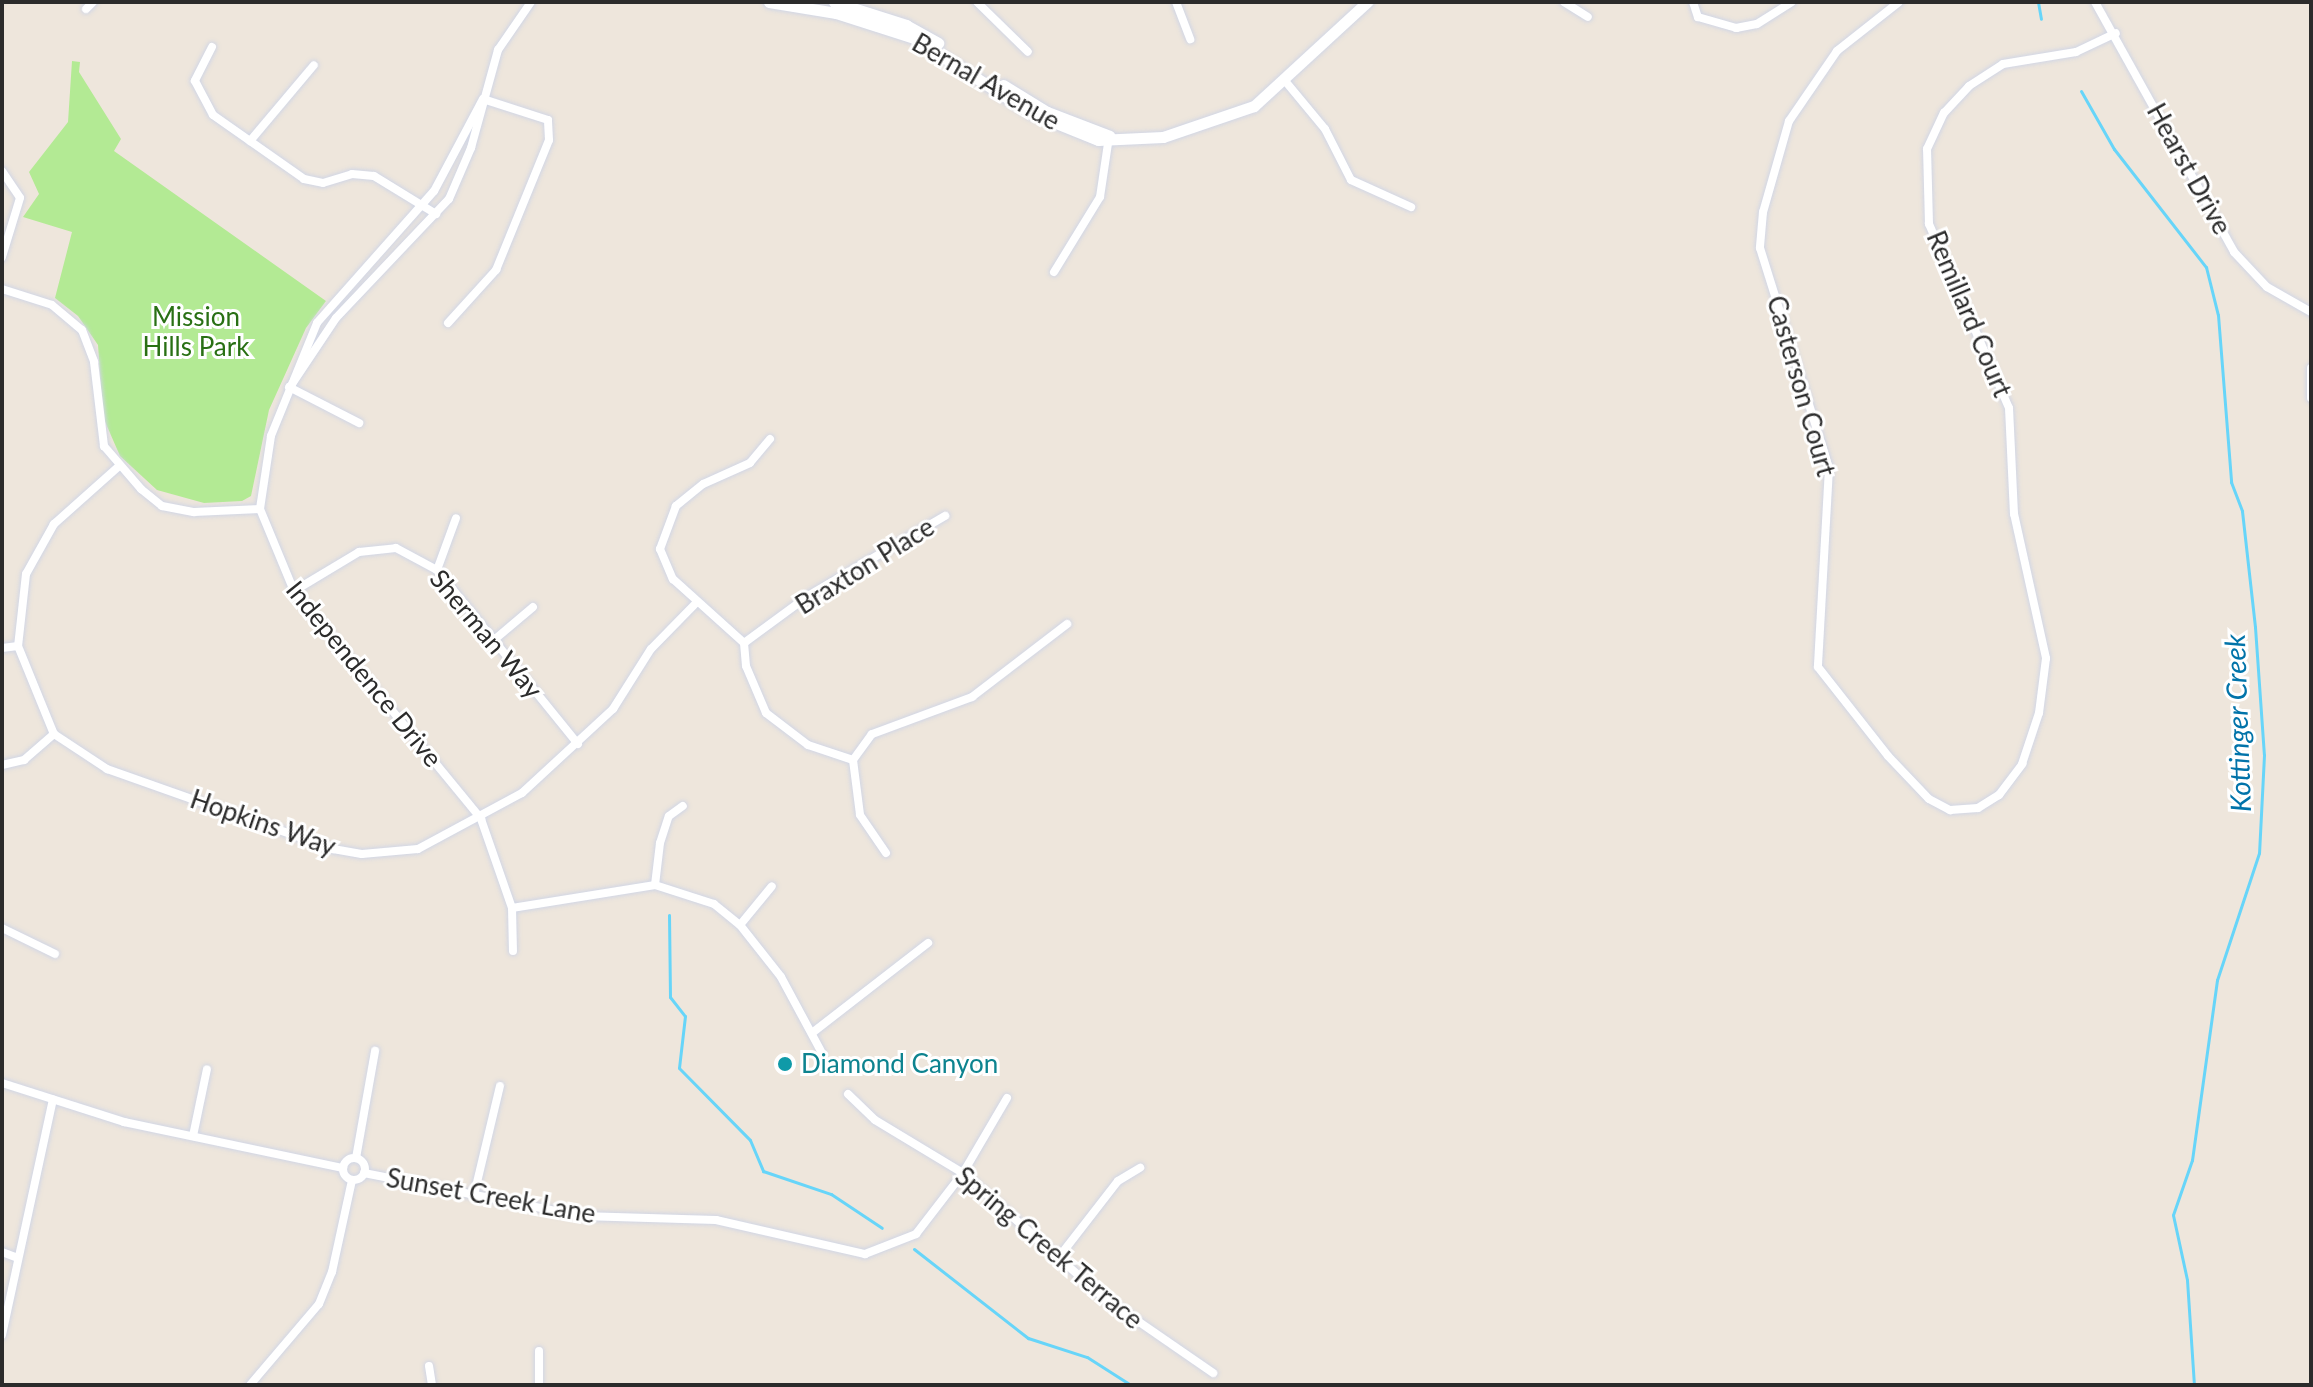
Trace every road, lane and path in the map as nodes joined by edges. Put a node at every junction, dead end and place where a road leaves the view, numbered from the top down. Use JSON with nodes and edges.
{"nodes":[{"id":1,"x":531,"y":2,"type":"edge"},
{"id":2,"x":769,"y":2,"type":"edge"},
{"id":3,"x":834,"y":2,"type":"edge"},
{"id":4,"x":977,"y":2,"type":"edge"},
{"id":5,"x":1176,"y":2,"type":"edge"},
{"id":6,"x":1367,"y":2,"type":"edge"},
{"id":7,"x":1564,"y":2,"type":"edge"},
{"id":8,"x":1693,"y":2,"type":"edge"},
{"id":9,"x":1792,"y":2,"type":"edge"},
{"id":10,"x":1899,"y":2,"type":"edge"},
{"id":11,"x":2095,"y":2,"type":"edge"},
{"id":12,"x":1588,"y":17,"type":"dead end"},
{"id":13,"x":2116,"y":33,"type":"junction"},
{"id":14,"x":1190,"y":39,"type":"dead end"},
{"id":15,"x":212,"y":47,"type":"dead end"},
{"id":16,"x":1028,"y":52,"type":"dead end"},
{"id":17,"x":314,"y":65,"type":"dead end"},
{"id":18,"x":1286,"y":82,"type":"junction"},
{"id":19,"x":483,"y":99,"type":"junction"},
{"id":20,"x":1110,"y":136,"type":"junction"},
{"id":21,"x":250,"y":141,"type":"junction"},
{"id":22,"x":2,"y":171,"type":"edge"},
{"id":23,"x":422,"y":205,"type":"junction"},
{"id":24,"x":1411,"y":207,"type":"dead end"},
{"id":25,"x":436,"y":214,"type":"junction"},
{"id":26,"x":2,"y":257,"type":"edge"},
{"id":27,"x":1054,"y":272,"type":"dead end"},
{"id":28,"x":2,"y":289,"type":"edge"},
{"id":29,"x":2311,"y":312,"type":"edge"},
{"id":30,"x":448,"y":323,"type":"dead end"},
{"id":31,"x":2311,"y":368,"type":"edge"},
{"id":32,"x":289,"y":387,"type":"junction"},
{"id":33,"x":2311,"y":398,"type":"edge"},
{"id":34,"x":359,"y":423,"type":"dead end"},
{"id":35,"x":770,"y":439,"type":"dead end"},
{"id":36,"x":118,"y":467,"type":"junction"},
{"id":37,"x":260,"y":509,"type":"junction"},
{"id":38,"x":945,"y":516,"type":"dead end"},
{"id":39,"x":456,"y":518,"type":"dead end"},
{"id":40,"x":437,"y":570,"type":"junction"},
{"id":41,"x":294,"y":591,"type":"junction"},
{"id":42,"x":696,"y":603,"type":"junction"},
{"id":43,"x":533,"y":607,"type":"dead end"},
{"id":44,"x":1067,"y":624,"type":"dead end"},
{"id":45,"x":494,"y":640,"type":"junction"},
{"id":46,"x":744,"y":643,"type":"junction"},
{"id":47,"x":18,"y":646,"type":"junction"},
{"id":48,"x":2,"y":648,"type":"edge"},
{"id":49,"x":54,"y":734,"type":"junction"},
{"id":50,"x":578,"y":744,"type":"junction"},
{"id":51,"x":853,"y":760,"type":"junction"},
{"id":52,"x":2,"y":765,"type":"edge"},
{"id":53,"x":1999,"y":795,"type":"joint"},
{"id":54,"x":683,"y":806,"type":"dead end"},
{"id":55,"x":481,"y":819,"type":"junction"},
{"id":56,"x":886,"y":853,"type":"dead end"},
{"id":57,"x":655,"y":885,"type":"junction"},
{"id":58,"x":772,"y":886,"type":"dead end"},
{"id":59,"x":512,"y":908,"type":"junction"},
{"id":60,"x":740,"y":925,"type":"junction"},
{"id":61,"x":2,"y":928,"type":"edge"},
{"id":62,"x":928,"y":943,"type":"dead end"},
{"id":63,"x":513,"y":951,"type":"dead end"},
{"id":64,"x":55,"y":954,"type":"dead end"},
{"id":65,"x":812,"y":1033,"type":"junction"},
{"id":66,"x":375,"y":1051,"type":"dead end"},
{"id":67,"x":822,"y":1053,"type":"dead end"},
{"id":68,"x":207,"y":1069,"type":"dead end"},
{"id":69,"x":2,"y":1083,"type":"edge"},
{"id":70,"x":500,"y":1086,"type":"dead end"},
{"id":71,"x":848,"y":1094,"type":"dead end"},
{"id":72,"x":1007,"y":1098,"type":"dead end"},
{"id":73,"x":53,"y":1099,"type":"junction"},
{"id":74,"x":193,"y":1136,"type":"junction"},
{"id":75,"x":356,"y":1158,"type":"junction"},
{"id":76,"x":343,"y":1168,"type":"junction"},
{"id":77,"x":1140,"y":1168,"type":"dead end"},
{"id":78,"x":364,"y":1173,"type":"junction"},
{"id":79,"x":963,"y":1173,"type":"junction"},
{"id":80,"x":352,"y":1180,"type":"junction"},
{"id":81,"x":474,"y":1195,"type":"junction"},
{"id":82,"x":2,"y":1252,"type":"edge"},
{"id":83,"x":1059,"y":1257,"type":"junction"},
{"id":84,"x":18,"y":1258,"type":"junction"},
{"id":85,"x":2,"y":1335,"type":"edge"},
{"id":86,"x":539,"y":1351,"type":"dead end"},
{"id":87,"x":429,"y":1366,"type":"dead end"},
{"id":88,"x":1213,"y":1373,"type":"dead end"},
{"id":89,"x":250,"y":1385,"type":"edge"},
{"id":90,"x":432,"y":1385,"type":"edge"},
{"id":91,"x":539,"y":1385,"type":"edge"}],
"edges":[{"from":1,"to":19,"type":"street"},
{"from":2,"to":20,"type":"main road","name":"Bernal Avenue"},
{"from":3,"to":20,"type":"main road","name":"Bernal Avenue"},
{"from":4,"to":16,"type":"street"},
{"from":5,"to":14,"type":"street"},
{"from":6,"to":18,"type":"main road","name":"Bernal Avenue"},
{"from":7,"to":12,"type":"street"},
{"from":8,"to":9,"type":"street"},
{"from":10,"to":53,"type":"street","name":"Casterson Court"},
{"from":11,"to":13,"type":"street","name":"Hearst Drive"},
{"from":13,"to":29,"type":"street","name":"Hearst Drive"},
{"from":13,"to":53,"type":"street","name":"Remillard Court"},
{"from":15,"to":21,"type":"street"},
{"from":17,"to":21,"type":"street"},
{"from":18,"to":20,"type":"main road","name":"Bernal Avenue"},
{"from":18,"to":24,"type":"street"},
{"from":19,"to":23,"type":"street"},
{"from":19,"to":25,"type":"street"},
{"from":19,"to":30,"type":"street"},
{"from":20,"to":27,"type":"street"},
{"from":21,"to":23,"type":"street"},
{"from":22,"to":26,"type":"street"},
{"from":23,"to":25,"type":"street"},
{"from":23,"to":32,"type":"street"},
{"from":25,"to":32,"type":"street"},
{"from":28,"to":36,"type":"street"},
{"from":31,"to":33,"type":"street"},
{"from":32,"to":34,"type":"street"},
{"from":32,"to":37,"type":"street"},
{"from":35,"to":42,"type":"street"},
{"from":36,"to":37,"type":"street"},
{"from":36,"to":47,"type":"street"},
{"from":37,"to":41,"type":"street","name":"Independence Drive"},
{"from":38,"to":46,"type":"street","name":"Braxton Place"},
{"from":39,"to":40,"type":"street"},
{"from":40,"to":41,"type":"street","name":"Sherman Way"},
{"from":40,"to":45,"type":"street","name":"Sherman Way"},
{"from":41,"to":55,"type":"street","name":"Independence Drive"},
{"from":42,"to":46,"type":"street"},
{"from":42,"to":50,"type":"street","name":"Hopkins Way"},
{"from":43,"to":45,"type":"street"},
{"from":44,"to":51,"type":"street"},
{"from":45,"to":50,"type":"street","name":"Sherman Way"},
{"from":46,"to":51,"type":"street"},
{"from":47,"to":48,"type":"street"},
{"from":47,"to":49,"type":"street"},
{"from":49,"to":52,"type":"street"},
{"from":49,"to":55,"type":"street","name":"Hopkins Way"},
{"from":50,"to":55,"type":"street","name":"Hopkins Way"},
{"from":51,"to":56,"type":"street"},
{"from":54,"to":57,"type":"street"},
{"from":55,"to":59,"type":"street","name":"Independence Drive"},
{"from":57,"to":59,"type":"street"},
{"from":57,"to":60,"type":"street"},
{"from":58,"to":60,"type":"street"},
{"from":59,"to":63,"type":"street","name":"Independence Drive"},
{"from":60,"to":65,"type":"street"},
{"from":61,"to":64,"type":"street"},
{"from":62,"to":65,"type":"street"},
{"from":65,"to":67,"type":"street"},
{"from":66,"to":75,"type":"street"},
{"from":68,"to":74,"type":"street"},
{"from":69,"to":73,"type":"street"},
{"from":70,"to":81,"type":"street"},
{"from":71,"to":79,"type":"street","name":"Spring Creek Terrace"},
{"from":72,"to":79,"type":"street","name":"Sunset Creek Lane"},
{"from":73,"to":74,"type":"street"},
{"from":73,"to":84,"type":"street"},
{"from":74,"to":76,"type":"street"},
{"from":75,"to":76,"type":"street"},
{"from":75,"to":78,"type":"street"},
{"from":76,"to":80,"type":"street"},
{"from":77,"to":83,"type":"street"},
{"from":78,"to":80,"type":"street"},
{"from":78,"to":81,"type":"street","name":"Sunset Creek Lane"},
{"from":79,"to":81,"type":"street","name":"Sunset Creek Lane"},
{"from":79,"to":83,"type":"street","name":"Spring Creek Terrace"},
{"from":80,"to":89,"type":"street"},
{"from":82,"to":84,"type":"street"},
{"from":83,"to":88,"type":"street","name":"Spring Creek Terrace"},
{"from":84,"to":85,"type":"street"},
{"from":86,"to":91,"type":"street"},
{"from":87,"to":90,"type":"street"}]}
